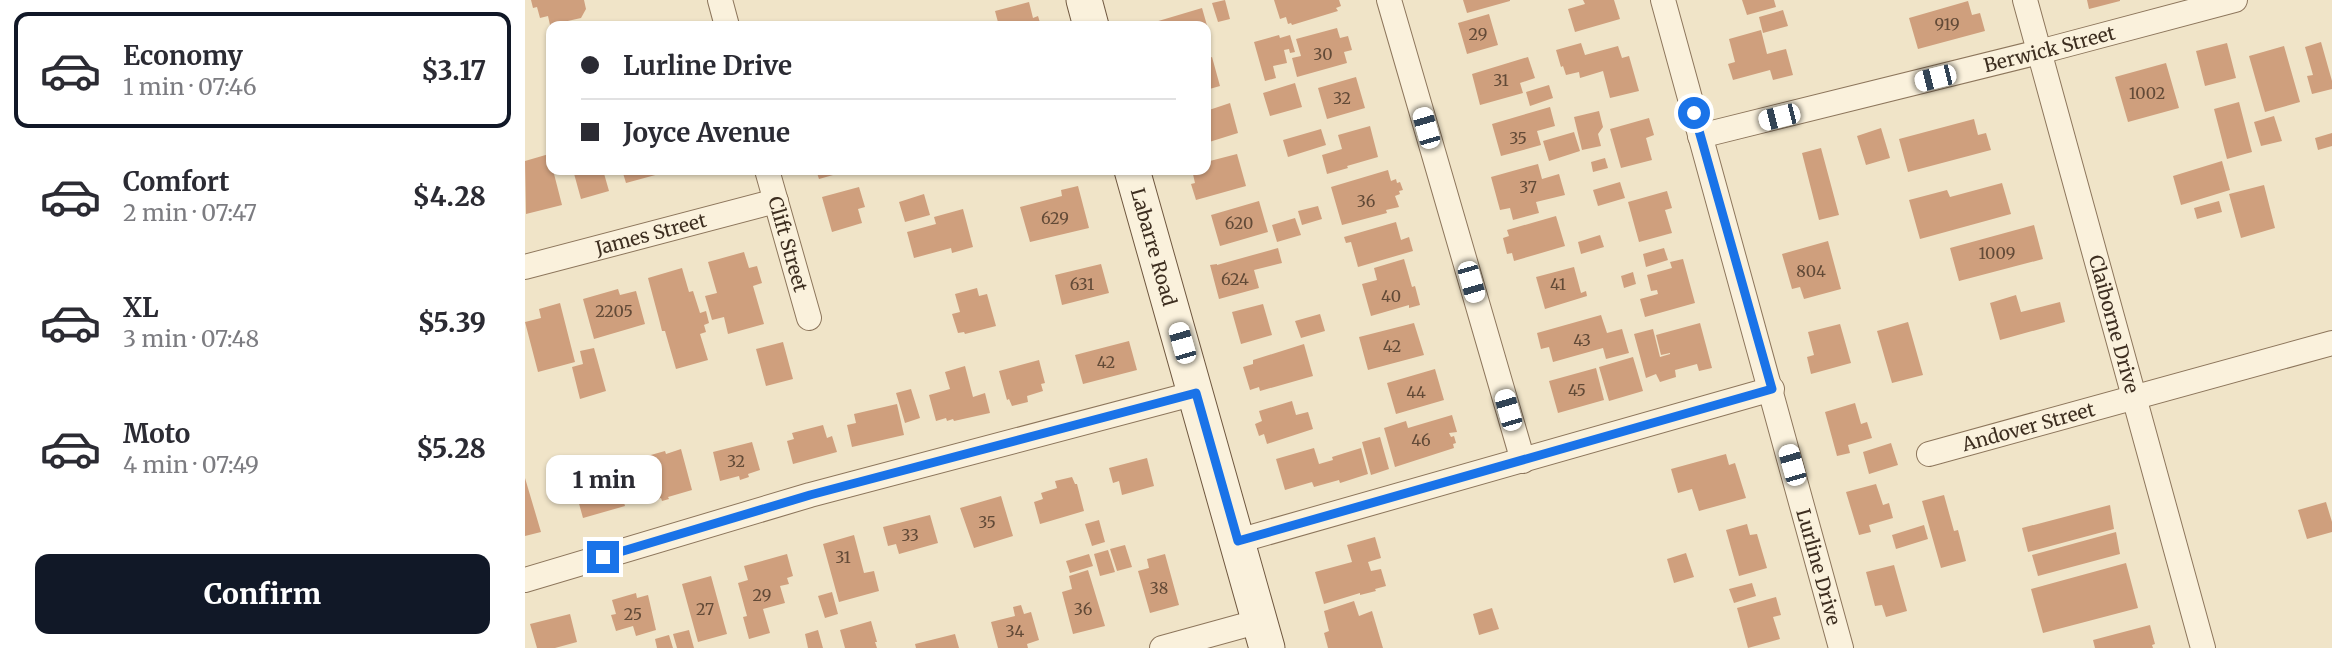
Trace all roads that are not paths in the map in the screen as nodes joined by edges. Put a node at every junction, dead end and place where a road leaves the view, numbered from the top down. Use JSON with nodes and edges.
{"nodes":[{"id":1,"x":720,"y":0,"type":"edge"},
{"id":2,"x":1084,"y":0,"type":"edge"},
{"id":3,"x":1389,"y":0,"type":"edge"},
{"id":4,"x":1663,"y":0,"type":"edge"},
{"id":5,"x":2025,"y":0,"type":"edge"},
{"id":6,"x":2235,"y":0,"type":"edge"},
{"id":7,"x":726,"y":21,"type":"edge"},
{"id":8,"x":1090,"y":21,"type":"edge"},
{"id":9,"x":2039,"y":52,"type":"junction"},
{"id":10,"x":1700,"y":136,"type":"junction"},
{"id":11,"x":768,"y":175,"type":"edge"},
{"id":12,"x":1133,"y":175,"type":"edge"},
{"id":13,"x":776,"y":201,"type":"junction"},
{"id":14,"x":525,"y":267,"type":"edge"},
{"id":15,"x":809,"y":318,"type":"dead end"},
{"id":16,"x":2332,"y":343,"type":"edge"},
{"id":17,"x":1772,"y":389,"type":"junction"},
{"id":18,"x":1196,"y":393,"type":"junction"},
{"id":19,"x":2136,"y":398,"type":"junction"},
{"id":20,"x":1929,"y":454,"type":"dead end"},
{"id":21,"x":1523,"y":461,"type":"junction"},
{"id":22,"x":1238,"y":541,"type":"junction"},
{"id":23,"x":525,"y":580,"type":"edge"},
{"id":24,"x":1263,"y":635,"type":"edge"},
{"id":25,"x":1162,"y":648,"type":"edge"},
{"id":26,"x":1842,"y":648,"type":"edge"},
{"id":27,"x":2203,"y":648,"type":"edge"}],
"edges":[{"from":1,"to":7,"type":"street"},
{"from":2,"to":8,"type":"street"},
{"from":3,"to":21,"type":"street"},
{"from":4,"to":10,"type":"street","name":"Lurline Drive"},
{"from":5,"to":9,"type":"street","name":"Claiborne Drive"},
{"from":6,"to":9,"type":"street","name":"Berwick Street"},
{"from":9,"to":10,"type":"street","name":"Berwick Street"},
{"from":9,"to":19,"type":"street","name":"Claiborne Drive"},
{"from":10,"to":17,"type":"street","name":"Lurline Drive"},
{"from":11,"to":13,"type":"street","name":"Clift Street"},
{"from":12,"to":18,"type":"street","name":"Labarre Road"},
{"from":13,"to":14,"type":"street","name":"James Street"},
{"from":13,"to":15,"type":"street","name":"Clift Street"},
{"from":16,"to":19,"type":"street","name":"Andover Street"},
{"from":17,"to":21,"type":"street"},
{"from":17,"to":26,"type":"street","name":"Lurline Drive"},
{"from":18,"to":22,"type":"street","name":"Labarre Road"},
{"from":18,"to":23,"type":"street"},
{"from":19,"to":20,"type":"street","name":"Andover Street"},
{"from":19,"to":27,"type":"street","name":"Claiborne Drive"},
{"from":21,"to":22,"type":"street"},
{"from":22,"to":24,"type":"street","name":"Labarre Road"},
{"from":24,"to":25,"type":"street"}]}
